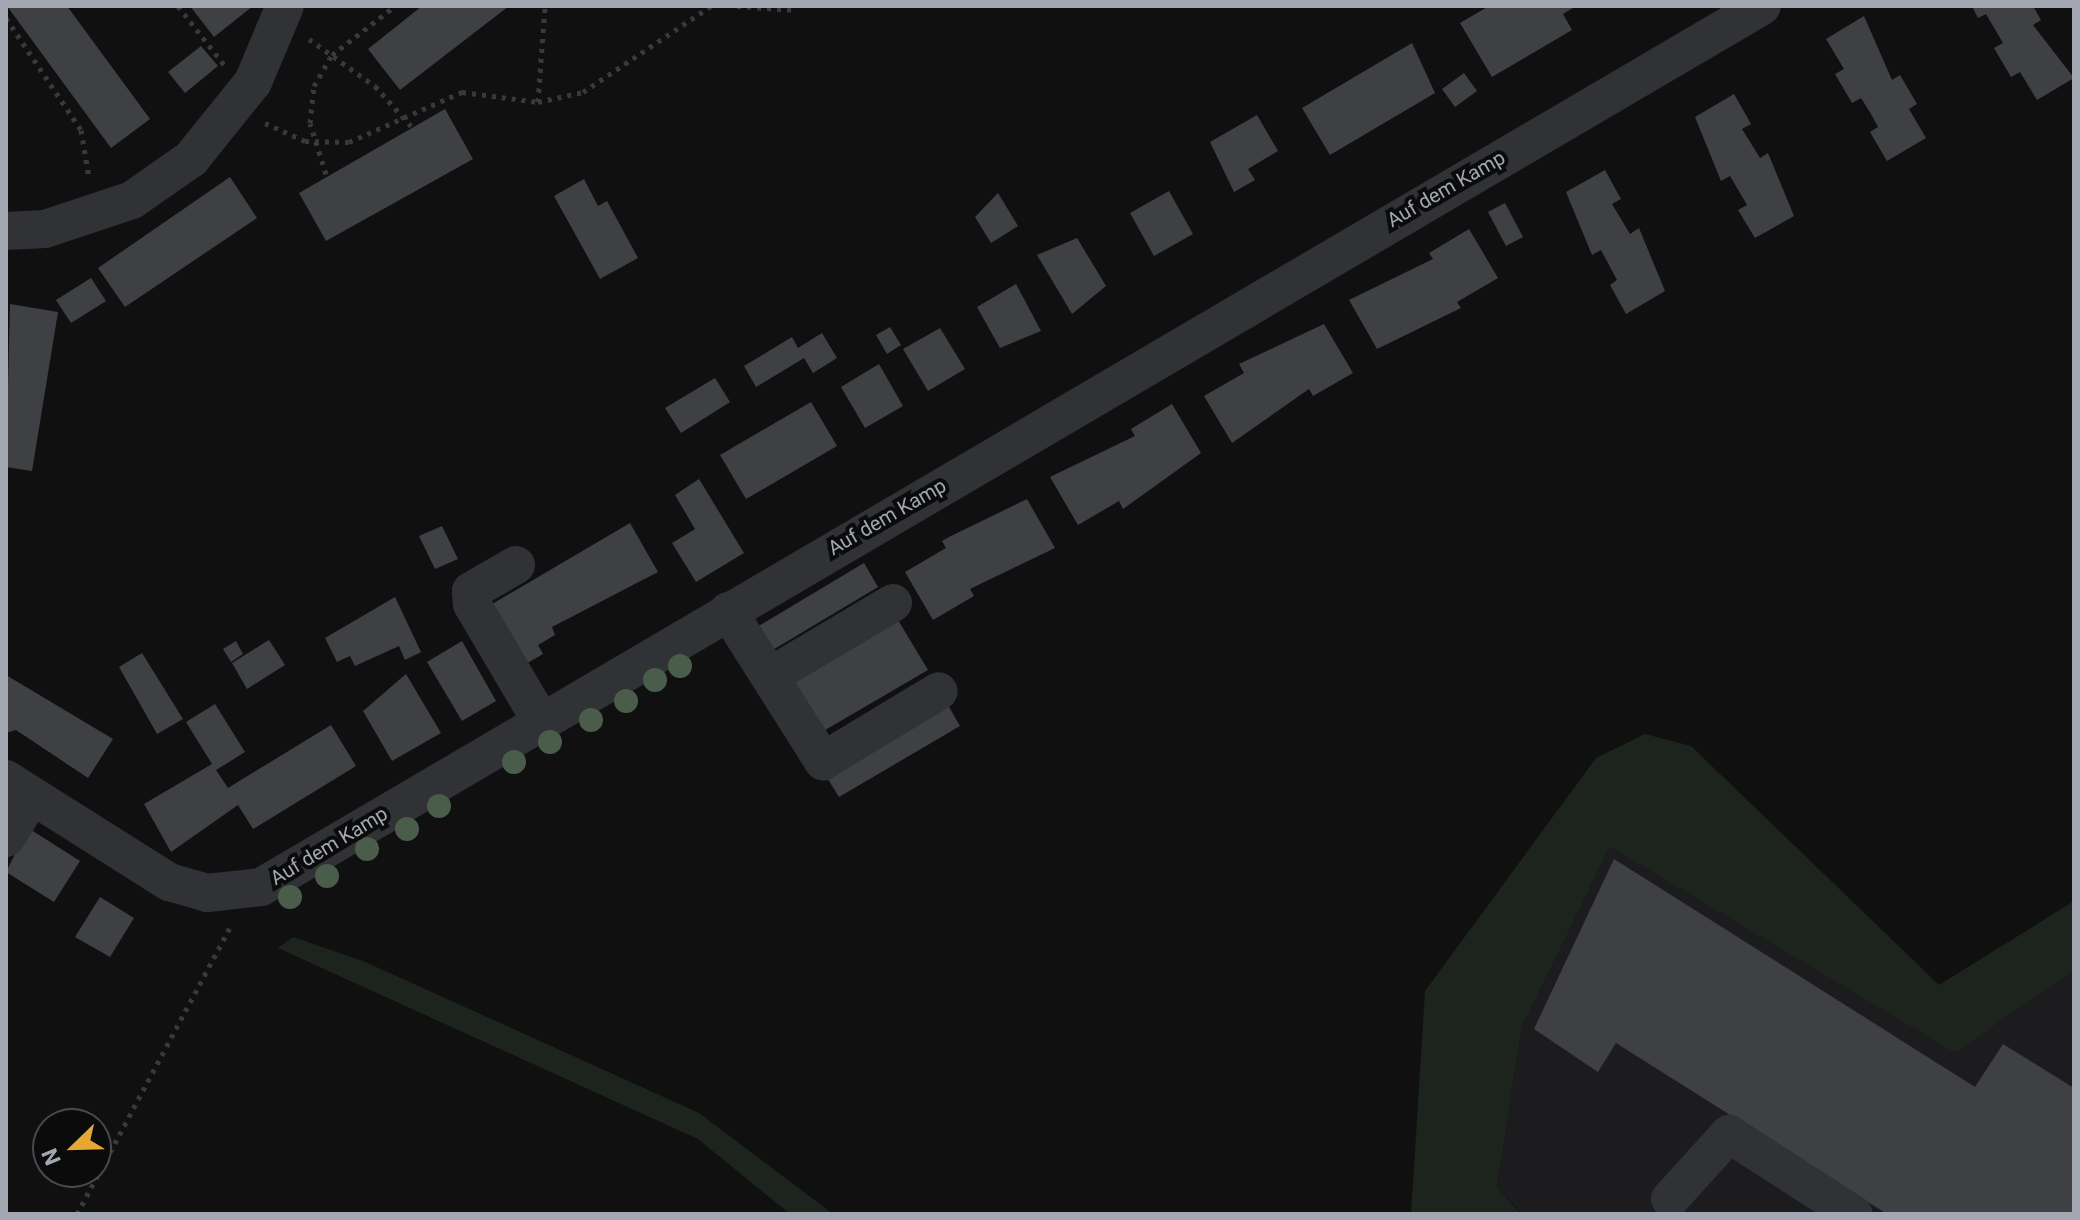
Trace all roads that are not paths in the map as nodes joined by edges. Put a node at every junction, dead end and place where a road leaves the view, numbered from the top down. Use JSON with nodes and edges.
{"nodes":[{"id":1,"x":1762,"y":6,"type":"edge"},
{"id":2,"x":283,"y":13,"type":"edge"},
{"id":3,"x":6,"y":231,"type":"edge"},
{"id":4,"x":516,"y":565,"type":"dead end"},
{"id":5,"x":893,"y":603,"type":"dead end"},
{"id":6,"x":728,"y":611,"type":"junction"},
{"id":7,"x":770,"y":676,"type":"junction"},
{"id":8,"x":939,"y":691,"type":"dead end"},
{"id":9,"x":541,"y":721,"type":"junction"},
{"id":10,"x":19,"y":788,"type":"edge"},
{"id":11,"x":6,"y":838,"type":"edge"},
{"id":12,"x":1670,"y":1199,"type":"dead end"},
{"id":13,"x":1853,"y":1214,"type":"edge"}],
"edges":[{"from":1,"to":6,"type":"street","name":"Auf dem Kamp"},
{"from":2,"to":3,"type":"street"},
{"from":4,"to":9,"type":"street"},
{"from":5,"to":7,"type":"street"},
{"from":6,"to":7,"type":"street"},
{"from":6,"to":9,"type":"street","name":"Auf dem Kamp"},
{"from":7,"to":8,"type":"street"},
{"from":9,"to":10,"type":"street","name":"Auf dem Kamp"},
{"from":10,"to":11,"type":"street"},
{"from":12,"to":13,"type":"street"}]}
